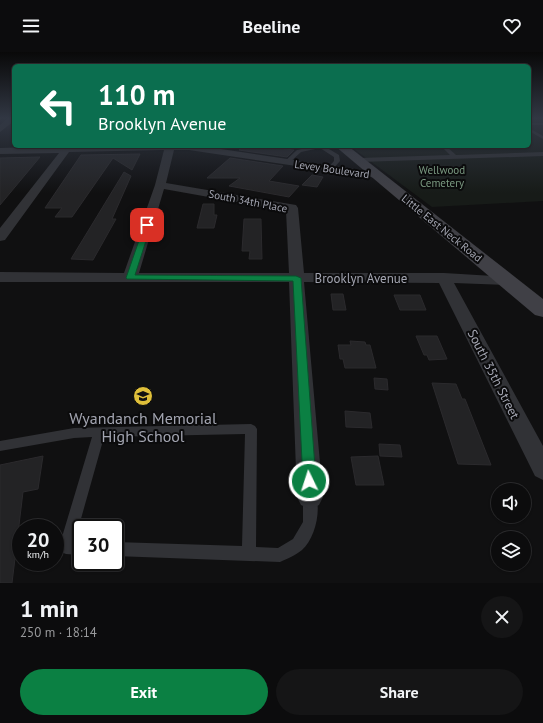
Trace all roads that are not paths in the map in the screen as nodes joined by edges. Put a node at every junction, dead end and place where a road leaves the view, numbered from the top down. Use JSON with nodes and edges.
{"nodes":[{"id":1,"x":68,"y":148,"type":"edge"},
{"id":2,"x":169,"y":148,"type":"edge"},
{"id":3,"x":196,"y":148,"type":"edge"},
{"id":4,"x":310,"y":148,"type":"edge"},
{"id":5,"x":324,"y":148,"type":"edge"},
{"id":6,"x":344,"y":148,"type":"edge"},
{"id":7,"x":445,"y":148,"type":"edge"},
{"id":8,"x":0,"y":151,"type":"edge"},
{"id":9,"x":543,"y":154,"type":"edge"},
{"id":10,"x":455,"y":157,"type":"junction"},
{"id":11,"x":359,"y":160,"type":"junction"},
{"id":12,"x":287,"y":162,"type":"junction"},
{"id":13,"x":330,"y":169,"type":"junction"},
{"id":14,"x":377,"y":175,"type":"junction"},
{"id":15,"x":160,"y":185,"type":"junction"},
{"id":16,"x":0,"y":237,"type":"edge"},
{"id":17,"x":0,"y":277,"type":"edge"},
{"id":18,"x":130,"y":278,"type":"junction"},
{"id":19,"x":296,"y":278,"type":"junction"},
{"id":20,"x":444,"y":278,"type":"junction"},
{"id":21,"x":507,"y":280,"type":"junction"},
{"id":22,"x":543,"y":310,"type":"edge"},
{"id":23,"x":99,"y":432,"type":"junction"},
{"id":24,"x":0,"y":446,"type":"edge"},
{"id":25,"x":543,"y":469,"type":"edge"},
{"id":26,"x":310,"y":496,"type":"joint"},
{"id":27,"x":74,"y":519,"type":"edge"},
{"id":28,"x":72,"y":526,"type":"edge"},
{"id":29,"x":72,"y":547,"type":"edge"},
{"id":30,"x":124,"y":549,"type":"edge"},
{"id":31,"x":249,"y":554,"type":"junction"}],
"edges":[{"from":1,"to":8,"type":"street","name":"Levey Boulevard"},
{"from":1,"to":16,"type":"street"},
{"from":2,"to":15,"type":"street"},
{"from":3,"to":12,"type":"street","name":"Levey Boulevard"},
{"from":4,"to":12,"type":"lane"},
{"from":5,"to":13,"type":"lane"},
{"from":6,"to":11,"type":"main road","name":"Little East Neck Road"},
{"from":7,"to":10,"type":"lane"},
{"from":9,"to":10,"type":"lane"},
{"from":10,"to":11,"type":"lane"},
{"from":11,"to":14,"type":"main road","name":"Little East Neck Road"},
{"from":12,"to":13,"type":"street","name":"Levey Boulevard"},
{"from":13,"to":14,"type":"street","name":"Levey Boulevard"},
{"from":14,"to":21,"type":"main road","name":"Little East Neck Road"},
{"from":15,"to":18,"type":"street"},
{"from":15,"to":19,"type":"street","name":"South 34th Place"},
{"from":17,"to":18,"type":"street","name":"Brooklyn Avenue"},
{"from":18,"to":19,"type":"street","name":"Brooklyn Avenue"},
{"from":19,"to":20,"type":"street","name":"Brooklyn Avenue"},
{"from":19,"to":26,"type":"street"},
{"from":20,"to":21,"type":"street","name":"Brooklyn Avenue"},
{"from":20,"to":25,"type":"street","name":"South 35th Street"},
{"from":21,"to":22,"type":"main road","name":"Little East Neck Road"},
{"from":23,"to":24,"type":"lane"},
{"from":23,"to":27,"type":"lane"},
{"from":23,"to":31,"type":"lane"},
{"from":26,"to":31,"type":"lane"},
{"from":28,"to":29,"type":"lane"},
{"from":30,"to":31,"type":"lane"}]}
